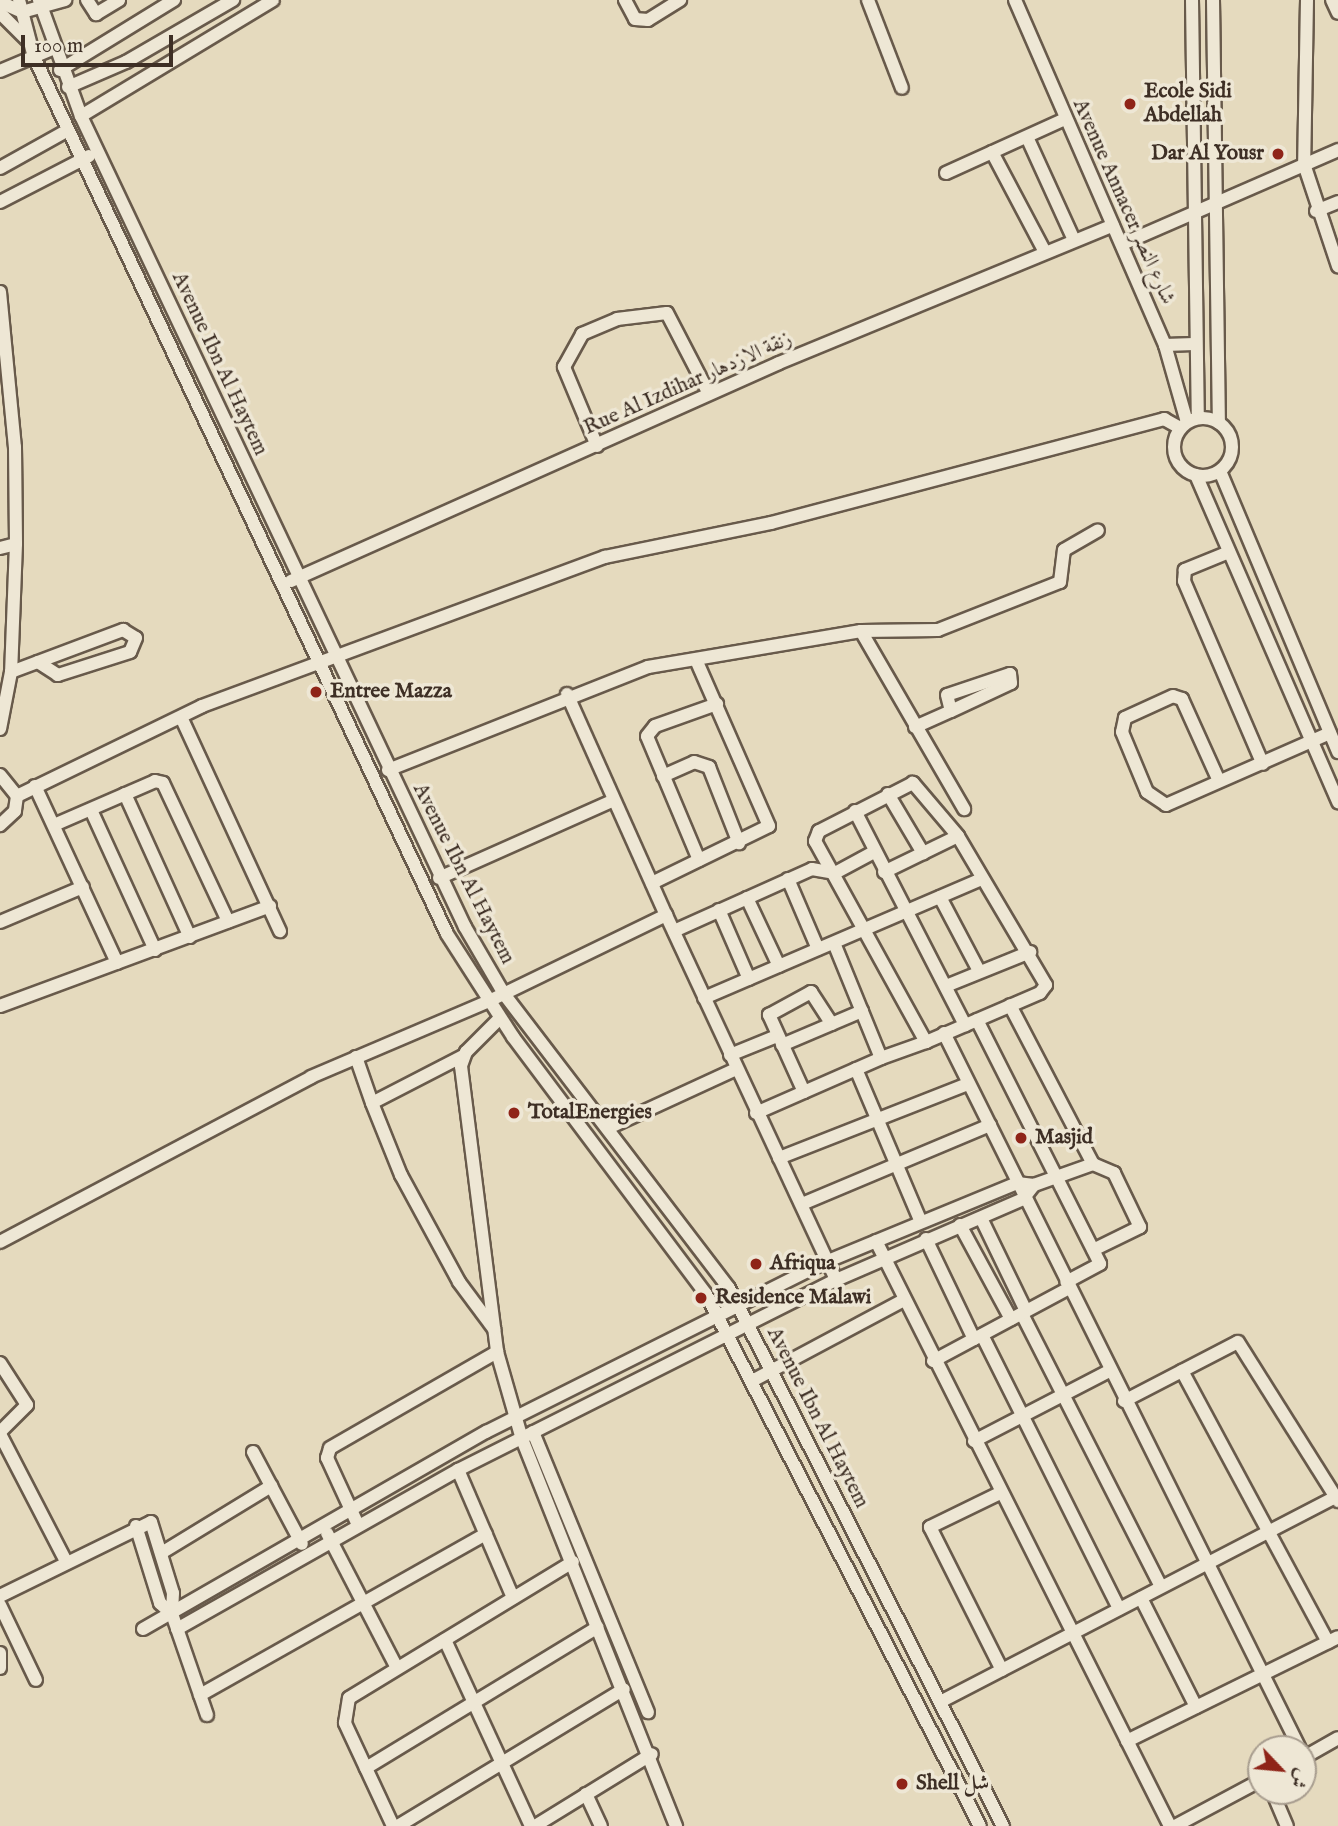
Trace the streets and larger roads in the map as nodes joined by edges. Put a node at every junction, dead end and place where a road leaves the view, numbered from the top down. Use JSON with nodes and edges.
{"nodes":[{"id":1,"x":65,"y":0,"type":"edge"},
{"id":2,"x":87,"y":0,"type":"edge"},
{"id":3,"x":120,"y":0,"type":"edge"},
{"id":4,"x":174,"y":0,"type":"edge"},
{"id":5,"x":273,"y":0,"type":"edge"},
{"id":6,"x":625,"y":0,"type":"edge"},
{"id":7,"x":680,"y":0,"type":"edge"},
{"id":8,"x":867,"y":0,"type":"edge"},
{"id":9,"x":1015,"y":0,"type":"edge"},
{"id":10,"x":1192,"y":0,"type":"edge"},
{"id":11,"x":1213,"y":0,"type":"edge"},
{"id":12,"x":1307,"y":0,"type":"edge"},
{"id":13,"x":0,"y":2,"type":"edge"},
{"id":14,"x":225,"y":2,"type":"edge"},
{"id":15,"x":40,"y":5,"type":"edge"},
{"id":16,"x":20,"y":6,"type":"edge"},
{"id":17,"x":0,"y":12,"type":"edge"},
{"id":18,"x":236,"y":27,"type":"junction"},
{"id":19,"x":28,"y":40,"type":"junction"},
{"id":20,"x":52,"y":49,"type":"junction"},
{"id":21,"x":34,"y":57,"type":"junction"},
{"id":22,"x":60,"y":70,"type":"junction"},
{"id":23,"x":0,"y":71,"type":"edge"},
{"id":24,"x":68,"y":87,"type":"junction"},
{"id":25,"x":902,"y":88,"type":"dead end"},
{"id":26,"x":81,"y":116,"type":"junction"},
{"id":27,"x":1066,"y":119,"type":"junction"},
{"id":28,"x":68,"y":130,"type":"junction"},
{"id":29,"x":1027,"y":137,"type":"junction"},
{"id":30,"x":1338,"y":150,"type":"edge"},
{"id":31,"x":99,"y":152,"type":"junction"},
{"id":32,"x":992,"y":152,"type":"junction"},
{"id":33,"x":83,"y":159,"type":"junction"},
{"id":34,"x":1304,"y":164,"type":"junction"},
{"id":35,"x":0,"y":168,"type":"edge"},
{"id":36,"x":946,"y":173,"type":"dead end"},
{"id":37,"x":1216,"y":200,"type":"junction"},
{"id":38,"x":0,"y":202,"type":"edge"},
{"id":39,"x":1338,"y":202,"type":"edge"},
{"id":40,"x":1193,"y":210,"type":"junction"},
{"id":41,"x":1316,"y":211,"type":"junction"},
{"id":42,"x":1113,"y":225,"type":"junction"},
{"id":43,"x":1074,"y":240,"type":"junction"},
{"id":44,"x":1122,"y":244,"type":"junction"},
{"id":45,"x":1045,"y":252,"type":"junction"},
{"id":46,"x":1338,"y":266,"type":"edge"},
{"id":47,"x":0,"y":292,"type":"edge"},
{"id":48,"x":3,"y":340,"type":"edge"},
{"id":49,"x":1194,"y":344,"type":"junction"},
{"id":50,"x":1165,"y":345,"type":"junction"},
{"id":51,"x":709,"y":394,"type":"junction"},
{"id":52,"x":6,"y":402,"type":"edge"},
{"id":53,"x":1188,"y":423,"type":"junction"},
{"id":54,"x":1219,"y":423,"type":"junction"},
{"id":55,"x":597,"y":446,"type":"junction"},
{"id":56,"x":1220,"y":471,"type":"junction"},
{"id":57,"x":1196,"y":475,"type":"junction"},
{"id":58,"x":1098,"y":530,"type":"dead end"},
{"id":59,"x":16,"y":544,"type":"junction"},
{"id":60,"x":0,"y":548,"type":"edge"},
{"id":61,"x":1229,"y":552,"type":"junction"},
{"id":62,"x":298,"y":578,"type":"junction"},
{"id":63,"x":281,"y":585,"type":"junction"},
{"id":64,"x":861,"y":631,"type":"junction"},
{"id":65,"x":13,"y":643,"type":"junction"},
{"id":66,"x":0,"y":648,"type":"edge"},
{"id":67,"x":336,"y":659,"type":"junction"},
{"id":68,"x":696,"y":660,"type":"junction"},
{"id":69,"x":38,"y":662,"type":"junction"},
{"id":70,"x":318,"y":665,"type":"junction"},
{"id":71,"x":11,"y":672,"type":"junction"},
{"id":72,"x":568,"y":694,"type":"junction"},
{"id":73,"x":717,"y":704,"type":"junction"},
{"id":74,"x":951,"y":711,"type":"junction"},
{"id":75,"x":181,"y":716,"type":"junction"},
{"id":76,"x":915,"y":727,"type":"junction"},
{"id":77,"x":0,"y":729,"type":"edge"},
{"id":78,"x":1330,"y":733,"type":"junction"},
{"id":79,"x":1312,"y":742,"type":"junction"},
{"id":80,"x":1338,"y":752,"type":"edge"},
{"id":81,"x":1263,"y":764,"type":"junction"},
{"id":82,"x":388,"y":770,"type":"junction"},
{"id":83,"x":0,"y":775,"type":"edge"},
{"id":84,"x":663,"y":776,"type":"junction"},
{"id":85,"x":1219,"y":781,"type":"junction"},
{"id":86,"x":35,"y":786,"type":"junction"},
{"id":87,"x":125,"y":794,"type":"junction"},
{"id":88,"x":888,"y":794,"type":"junction"},
{"id":89,"x":17,"y":796,"type":"junction"},
{"id":90,"x":612,"y":801,"type":"junction"},
{"id":91,"x":1338,"y":802,"type":"edge"},
{"id":92,"x":964,"y":809,"type":"dead end"},
{"id":93,"x":91,"y":810,"type":"junction"},
{"id":94,"x":855,"y":811,"type":"junction"},
{"id":95,"x":0,"y":825,"type":"edge"},
{"id":96,"x":54,"y":825,"type":"junction"},
{"id":97,"x":958,"y":836,"type":"junction"},
{"id":98,"x":739,"y":843,"type":"junction"},
{"id":99,"x":874,"y":852,"type":"junction"},
{"id":100,"x":923,"y":853,"type":"junction"},
{"id":101,"x":699,"y":860,"type":"junction"},
{"id":102,"x":884,"y":872,"type":"junction"},
{"id":103,"x":835,"y":873,"type":"junction"},
{"id":104,"x":439,"y":878,"type":"junction"},
{"id":105,"x":788,"y":879,"type":"junction"},
{"id":106,"x":982,"y":879,"type":"junction"},
{"id":107,"x":652,"y":883,"type":"junction"},
{"id":108,"x":83,"y":887,"type":"junction"},
{"id":109,"x":940,"y":897,"type":"junction"},
{"id":110,"x":747,"y":898,"type":"junction"},
{"id":111,"x":270,"y":906,"type":"junction"},
{"id":112,"x":719,"y":911,"type":"junction"},
{"id":113,"x":905,"y":912,"type":"junction"},
{"id":114,"x":666,"y":915,"type":"junction"},
{"id":115,"x":228,"y":921,"type":"junction"},
{"id":116,"x":0,"y":922,"type":"edge"},
{"id":117,"x":868,"y":928,"type":"junction"},
{"id":118,"x":280,"y":931,"type":"dead end"},
{"id":119,"x":674,"y":931,"type":"junction"},
{"id":120,"x":190,"y":937,"type":"junction"},
{"id":121,"x":834,"y":943,"type":"junction"},
{"id":122,"x":818,"y":949,"type":"junction"},
{"id":123,"x":155,"y":950,"type":"junction"},
{"id":124,"x":1030,"y":951,"type":"junction"},
{"id":125,"x":117,"y":962,"type":"junction"},
{"id":126,"x":779,"y":966,"type":"junction"},
{"id":127,"x":979,"y":971,"type":"junction"},
{"id":128,"x":749,"y":979,"type":"junction"},
{"id":129,"x":946,"y":986,"type":"junction"},
{"id":130,"x":505,"y":994,"type":"junction"},
{"id":131,"x":704,"y":998,"type":"junction"},
{"id":132,"x":489,"y":1001,"type":"junction"},
{"id":133,"x":1010,"y":1005,"type":"junction"},
{"id":134,"x":0,"y":1006,"type":"edge"},
{"id":135,"x":862,"y":1012,"type":"junction"},
{"id":136,"x":500,"y":1018,"type":"junction"},
{"id":137,"x":971,"y":1022,"type":"junction"},
{"id":138,"x":832,"y":1024,"type":"junction"},
{"id":139,"x":944,"y":1033,"type":"junction"},
{"id":140,"x":780,"y":1040,"type":"junction"},
{"id":141,"x":926,"y":1042,"type":"junction"},
{"id":142,"x":730,"y":1055,"type":"junction"},
{"id":143,"x":463,"y":1056,"type":"junction"},
{"id":144,"x":356,"y":1057,"type":"junction"},
{"id":145,"x":881,"y":1058,"type":"junction"},
{"id":146,"x":736,"y":1069,"type":"junction"},
{"id":147,"x":856,"y":1069,"type":"junction"},
{"id":148,"x":968,"y":1084,"type":"junction"},
{"id":149,"x":804,"y":1092,"type":"junction"},
{"id":150,"x":372,"y":1103,"type":"junction"},
{"id":151,"x":756,"y":1113,"type":"junction"},
{"id":152,"x":878,"y":1120,"type":"junction"},
{"id":153,"x":990,"y":1125,"type":"junction"},
{"id":154,"x":608,"y":1128,"type":"junction"},
{"id":155,"x":779,"y":1158,"type":"junction"},
{"id":156,"x":896,"y":1164,"type":"junction"},
{"id":157,"x":1093,"y":1164,"type":"junction"},
{"id":158,"x":1059,"y":1175,"type":"junction"},
{"id":159,"x":1017,"y":1183,"type":"junction"},
{"id":160,"x":1034,"y":1185,"type":"junction"},
{"id":161,"x":1023,"y":1199,"type":"junction"},
{"id":162,"x":802,"y":1204,"type":"junction"},
{"id":163,"x":981,"y":1218,"type":"junction"},
{"id":164,"x":922,"y":1222,"type":"junction"},
{"id":165,"x":960,"y":1225,"type":"junction"},
{"id":166,"x":926,"y":1239,"type":"junction"},
{"id":167,"x":876,"y":1241,"type":"junction"},
{"id":168,"x":0,"y":1242,"type":"edge"},
{"id":169,"x":1093,"y":1250,"type":"junction"},
{"id":170,"x":883,"y":1259,"type":"junction"},
{"id":171,"x":828,"y":1261,"type":"junction"},
{"id":172,"x":836,"y":1280,"type":"junction"},
{"id":173,"x":1068,"y":1285,"type":"junction"},
{"id":174,"x":904,"y":1300,"type":"junction"},
{"id":175,"x":741,"y":1309,"type":"junction"},
{"id":176,"x":1019,"y":1315,"type":"junction"},
{"id":177,"x":721,"y":1319,"type":"junction"},
{"id":178,"x":750,"y":1327,"type":"junction"},
{"id":179,"x":494,"y":1329,"type":"junction"},
{"id":180,"x":730,"y":1336,"type":"junction"},
{"id":181,"x":978,"y":1337,"type":"junction"},
{"id":182,"x":497,"y":1352,"type":"junction"},
{"id":183,"x":933,"y":1361,"type":"junction"},
{"id":184,"x":0,"y":1363,"type":"edge"},
{"id":185,"x":770,"y":1371,"type":"junction"},
{"id":186,"x":1109,"y":1371,"type":"junction"},
{"id":187,"x":1182,"y":1371,"type":"junction"},
{"id":188,"x":754,"y":1380,"type":"junction"},
{"id":189,"x":1063,"y":1395,"type":"junction"},
{"id":190,"x":1124,"y":1401,"type":"junction"},
{"id":191,"x":1022,"y":1416,"type":"junction"},
{"id":192,"x":516,"y":1418,"type":"junction"},
{"id":193,"x":0,"y":1433,"type":"edge"},
{"id":194,"x":528,"y":1436,"type":"junction"},
{"id":195,"x":974,"y":1441,"type":"junction"},
{"id":196,"x":253,"y":1452,"type":"dead end"},
{"id":197,"x":458,"y":1470,"type":"junction"},
{"id":198,"x":271,"y":1486,"type":"junction"},
{"id":199,"x":1000,"y":1493,"type":"junction"},
{"id":200,"x":1337,"y":1499,"type":"edge"},
{"id":201,"x":349,"y":1507,"type":"junction"},
{"id":202,"x":322,"y":1524,"type":"junction"},
{"id":203,"x":358,"y":1525,"type":"junction"},
{"id":204,"x":136,"y":1526,"type":"junction"},
{"id":205,"x":1269,"y":1532,"type":"junction"},
{"id":206,"x":486,"y":1534,"type":"junction"},
{"id":207,"x":299,"y":1538,"type":"junction"},
{"id":208,"x":331,"y":1541,"type":"junction"},
{"id":209,"x":163,"y":1552,"type":"junction"},
{"id":210,"x":307,"y":1554,"type":"junction"},
{"id":211,"x":573,"y":1562,"type":"junction"},
{"id":212,"x":67,"y":1563,"type":"junction"},
{"id":213,"x":1206,"y":1564,"type":"junction"},
{"id":214,"x":167,"y":1569,"type":"junction"},
{"id":215,"x":150,"y":1574,"type":"junction"},
{"id":216,"x":1161,"y":1587,"type":"junction"},
{"id":217,"x":0,"y":1596,"type":"edge"},
{"id":218,"x":513,"y":1598,"type":"junction"},
{"id":219,"x":1141,"y":1598,"type":"junction"},
{"id":220,"x":0,"y":1605,"type":"edge"},
{"id":221,"x":365,"y":1606,"type":"junction"},
{"id":222,"x":1119,"y":1609,"type":"junction"},
{"id":223,"x":172,"y":1614,"type":"junction"},
{"id":224,"x":598,"y":1626,"type":"junction"},
{"id":225,"x":143,"y":1629,"type":"dead end"},
{"id":226,"x":177,"y":1629,"type":"junction"},
{"id":227,"x":1072,"y":1634,"type":"junction"},
{"id":228,"x":445,"y":1640,"type":"junction"},
{"id":229,"x":1333,"y":1640,"type":"edge"},
{"id":230,"x":0,"y":1653,"type":"edge"},
{"id":231,"x":0,"y":1668,"type":"edge"},
{"id":232,"x":397,"y":1668,"type":"junction"},
{"id":233,"x":1002,"y":1670,"type":"junction"},
{"id":234,"x":1262,"y":1675,"type":"junction"},
{"id":235,"x":36,"y":1680,"type":"dead end"},
{"id":236,"x":624,"y":1689,"type":"junction"},
{"id":237,"x":200,"y":1695,"type":"junction"},
{"id":238,"x":940,"y":1702,"type":"junction"},
{"id":239,"x":475,"y":1703,"type":"junction"},
{"id":240,"x":1196,"y":1707,"type":"junction"},
{"id":241,"x":648,"y":1712,"type":"dead end"},
{"id":242,"x":207,"y":1714,"type":"dead end"},
{"id":243,"x":1293,"y":1735,"type":"edge"},
{"id":244,"x":1338,"y":1738,"type":"edge"},
{"id":245,"x":1127,"y":1741,"type":"junction"},
{"id":246,"x":1317,"y":1748,"type":"edge"},
{"id":247,"x":652,"y":1754,"type":"junction"},
{"id":248,"x":502,"y":1763,"type":"junction"},
{"id":249,"x":366,"y":1768,"type":"junction"},
{"id":250,"x":1247,"y":1787,"type":"edge"},
{"id":251,"x":586,"y":1794,"type":"junction"},
{"id":252,"x":1278,"y":1805,"type":"edge"},
{"id":253,"x":395,"y":1826,"type":"edge"},
{"id":254,"x":533,"y":1826,"type":"edge"},
{"id":255,"x":601,"y":1826,"type":"edge"},
{"id":256,"x":676,"y":1826,"type":"edge"},
{"id":257,"x":980,"y":1826,"type":"edge"},
{"id":258,"x":1003,"y":1826,"type":"edge"},
{"id":259,"x":1172,"y":1826,"type":"edge"},
{"id":260,"x":1287,"y":1826,"type":"edge"}],
"edges":[{"from":1,"to":15,"type":"street"},
{"from":2,"to":3,"type":"street"},
{"from":4,"to":22,"type":"street"},
{"from":5,"to":18,"type":"street"},
{"from":6,"to":7,"type":"street"},
{"from":8,"to":25,"type":"street"},
{"from":9,"to":27,"type":"street","name":"Avenue Annacer شارع النصر"},
{"from":10,"to":40,"type":"street"},
{"from":11,"to":37,"type":"street"},
{"from":12,"to":34,"type":"street"},
{"from":13,"to":16,"type":"street"},
{"from":14,"to":18,"type":"street"},
{"from":14,"to":24,"type":"street"},
{"from":15,"to":16,"type":"street"},
{"from":15,"to":20,"type":"street","name":"Avenue Ibn Al Haytem"},
{"from":16,"to":19,"type":"street","name":"Avenue Ibn Al Haytem"},
{"from":17,"to":19,"type":"street"},
{"from":18,"to":26,"type":"street"},
{"from":19,"to":21,"type":"street","name":"Avenue Ibn Al Haytem"},
{"from":20,"to":21,"type":"street"},
{"from":20,"to":22,"type":"street","name":"Avenue Ibn Al Haytem"},
{"from":21,"to":23,"type":"street"},
{"from":21,"to":28,"type":"street","name":"Avenue Ibn Al Haytem"},
{"from":22,"to":24,"type":"street","name":"Avenue Ibn Al Haytem"},
{"from":24,"to":26,"type":"street","name":"Avenue Ibn Al Haytem"},
{"from":26,"to":31,"type":"street","name":"Avenue Ibn Al Haytem"},
{"from":27,"to":29,"type":"street"},
{"from":27,"to":42,"type":"street","name":"Avenue Annacer شارع النصر"},
{"from":28,"to":33,"type":"street","name":"Avenue Ibn Al Haytem"},
{"from":28,"to":35,"type":"street"},
{"from":29,"to":32,"type":"street"},
{"from":29,"to":43,"type":"street"},
{"from":30,"to":34,"type":"street"},
{"from":31,"to":33,"type":"street"},
{"from":31,"to":62,"type":"street","name":"Avenue Ibn Al Haytem"},
{"from":32,"to":36,"type":"street"},
{"from":32,"to":45,"type":"street"},
{"from":33,"to":38,"type":"street"},
{"from":33,"to":63,"type":"street","name":"Avenue Ibn Al Haytem"},
{"from":34,"to":37,"type":"street"},
{"from":34,"to":41,"type":"street"},
{"from":37,"to":40,"type":"street"},
{"from":37,"to":54,"type":"street"},
{"from":39,"to":41,"type":"street"},
{"from":40,"to":44,"type":"street"},
{"from":40,"to":49,"type":"street"},
{"from":41,"to":46,"type":"street"},
{"from":42,"to":43,"type":"street","name":"Rue Al Izdihar زنقة الازدهار"},
{"from":42,"to":44,"type":"street","name":"Avenue Annacer شارع النصر"},
{"from":43,"to":45,"type":"street","name":"Rue Al Izdihar زنقة الازدهار"},
{"from":44,"to":50,"type":"street","name":"Avenue Annacer شارع النصر"},
{"from":45,"to":51,"type":"street","name":"Rue Al Izdihar زنقة الازدهار"},
{"from":47,"to":48,"type":"street"},
{"from":48,"to":52,"type":"street"},
{"from":49,"to":50,"type":"street"},
{"from":49,"to":53,"type":"street"},
{"from":50,"to":53,"type":"street","name":"Avenue Annacer شارع النصر"},
{"from":51,"to":55,"type":"street","name":"Rue Al Izdihar زنقة الازدهار"},
{"from":51,"to":55,"type":"street"},
{"from":52,"to":59,"type":"street"},
{"from":53,"to":54,"type":"street"},
{"from":53,"to":57,"type":"street"},
{"from":53,"to":67,"type":"street"},
{"from":54,"to":56,"type":"street"},
{"from":55,"to":62,"type":"street","name":"Rue Al Izdihar زنقة الازدهار"},
{"from":56,"to":57,"type":"street"},
{"from":56,"to":78,"type":"street"},
{"from":57,"to":61,"type":"street"},
{"from":58,"to":64,"type":"street"},
{"from":59,"to":60,"type":"street"},
{"from":59,"to":65,"type":"street"},
{"from":61,"to":79,"type":"street"},
{"from":61,"to":81,"type":"street"},
{"from":62,"to":63,"type":"street","name":"Rue Al Izdihar زنقة الازدهار"},
{"from":62,"to":67,"type":"street","name":"Avenue Ibn Al Haytem"},
{"from":63,"to":70,"type":"street","name":"Avenue Ibn Al Haytem"},
{"from":64,"to":68,"type":"street"},
{"from":64,"to":76,"type":"street"},
{"from":65,"to":66,"type":"street"},
{"from":65,"to":71,"type":"street"},
{"from":67,"to":70,"type":"street"},
{"from":67,"to":82,"type":"street","name":"Avenue Ibn Al Haytem"},
{"from":68,"to":72,"type":"street"},
{"from":68,"to":73,"type":"street"},
{"from":69,"to":69,"type":"street"},
{"from":69,"to":71,"type":"street"},
{"from":70,"to":75,"type":"street"},
{"from":70,"to":132,"type":"street","name":"Avenue Ibn Al Haytem"},
{"from":71,"to":77,"type":"street"},
{"from":72,"to":82,"type":"street"},
{"from":72,"to":90,"type":"street"},
{"from":73,"to":84,"type":"street"},
{"from":73,"to":98,"type":"street"},
{"from":74,"to":74,"type":"street"},
{"from":74,"to":76,"type":"street"},
{"from":75,"to":86,"type":"street"},
{"from":75,"to":111,"type":"street"},
{"from":76,"to":92,"type":"street"},
{"from":78,"to":79,"type":"street"},
{"from":78,"to":80,"type":"street"},
{"from":79,"to":81,"type":"street"},
{"from":79,"to":91,"type":"street"},
{"from":81,"to":85,"type":"street"},
{"from":82,"to":104,"type":"street","name":"Avenue Ibn Al Haytem"},
{"from":83,"to":89,"type":"street"},
{"from":84,"to":98,"type":"street"},
{"from":84,"to":101,"type":"street"},
{"from":85,"to":85,"type":"street"},
{"from":86,"to":89,"type":"street"},
{"from":86,"to":96,"type":"street"},
{"from":87,"to":93,"type":"street"},
{"from":87,"to":115,"type":"street"},
{"from":87,"to":120,"type":"street"},
{"from":88,"to":94,"type":"street"},
{"from":88,"to":97,"type":"street"},
{"from":88,"to":100,"type":"street"},
{"from":89,"to":95,"type":"street"},
{"from":90,"to":104,"type":"street"},
{"from":90,"to":107,"type":"street"},
{"from":93,"to":96,"type":"street"},
{"from":93,"to":123,"type":"street"},
{"from":94,"to":99,"type":"street"},
{"from":94,"to":103,"type":"street"},
{"from":96,"to":108,"type":"street"},
{"from":97,"to":100,"type":"street"},
{"from":97,"to":106,"type":"street"},
{"from":98,"to":101,"type":"street"},
{"from":99,"to":102,"type":"street"},
{"from":99,"to":103,"type":"street"},
{"from":100,"to":102,"type":"street"},
{"from":101,"to":107,"type":"street"},
{"from":102,"to":113,"type":"street"},
{"from":103,"to":105,"type":"street"},
{"from":103,"to":117,"type":"street"},
{"from":104,"to":130,"type":"street","name":"Avenue Ibn Al Haytem"},
{"from":105,"to":110,"type":"street"},
{"from":105,"to":122,"type":"street"},
{"from":106,"to":109,"type":"street"},
{"from":106,"to":124,"type":"street"},
{"from":107,"to":114,"type":"street"},
{"from":108,"to":116,"type":"street"},
{"from":108,"to":125,"type":"street"},
{"from":109,"to":113,"type":"street"},
{"from":109,"to":127,"type":"street"},
{"from":110,"to":112,"type":"street"},
{"from":110,"to":126,"type":"street"},
{"from":111,"to":115,"type":"street"},
{"from":111,"to":118,"type":"street"},
{"from":112,"to":119,"type":"street"},
{"from":112,"to":128,"type":"street"},
{"from":113,"to":117,"type":"street"},
{"from":113,"to":129,"type":"street"},
{"from":114,"to":119,"type":"street"},
{"from":114,"to":130,"type":"street"},
{"from":115,"to":120,"type":"street"},
{"from":117,"to":121,"type":"street"},
{"from":117,"to":141,"type":"street"},
{"from":119,"to":131,"type":"street"},
{"from":120,"to":123,"type":"street"},
{"from":121,"to":122,"type":"street"},
{"from":121,"to":135,"type":"street"},
{"from":122,"to":126,"type":"street"},
{"from":123,"to":125,"type":"street"},
{"from":124,"to":127,"type":"street"},
{"from":124,"to":133,"type":"street"},
{"from":125,"to":134,"type":"street"},
{"from":126,"to":128,"type":"street"},
{"from":127,"to":129,"type":"street"},
{"from":128,"to":131,"type":"street"},
{"from":129,"to":137,"type":"street"},
{"from":130,"to":132,"type":"street"},
{"from":130,"to":154,"type":"street","name":"Avenue Ibn Al Haytem"},
{"from":131,"to":142,"type":"street"},
{"from":132,"to":136,"type":"street","name":"Avenue Ibn Al Haytem"},
{"from":132,"to":144,"type":"street"},
{"from":133,"to":137,"type":"street"},
{"from":133,"to":157,"type":"street"},
{"from":135,"to":138,"type":"street"},
{"from":135,"to":145,"type":"street"},
{"from":136,"to":143,"type":"street"},
{"from":136,"to":177,"type":"street","name":"Avenue Ibn Al Haytem"},
{"from":137,"to":139,"type":"street"},
{"from":137,"to":158,"type":"street"},
{"from":138,"to":140,"type":"street"},
{"from":138,"to":140,"type":"street"},
{"from":139,"to":141,"type":"street"},
{"from":139,"to":148,"type":"street"},
{"from":140,"to":142,"type":"street"},
{"from":140,"to":149,"type":"street"},
{"from":141,"to":145,"type":"street"},
{"from":142,"to":146,"type":"street"},
{"from":143,"to":150,"type":"street"},
{"from":143,"to":179,"type":"street"},
{"from":144,"to":150,"type":"street"},
{"from":144,"to":168,"type":"street"},
{"from":145,"to":147,"type":"street"},
{"from":146,"to":151,"type":"street"},
{"from":146,"to":154,"type":"street"},
{"from":147,"to":149,"type":"street"},
{"from":147,"to":152,"type":"street"},
{"from":148,"to":152,"type":"street"},
{"from":148,"to":153,"type":"street"},
{"from":149,"to":151,"type":"street"},
{"from":150,"to":179,"type":"street"},
{"from":151,"to":155,"type":"street"},
{"from":152,"to":155,"type":"street"},
{"from":152,"to":156,"type":"street"},
{"from":153,"to":156,"type":"street"},
{"from":153,"to":159,"type":"street"},
{"from":154,"to":175,"type":"street","name":"Avenue Ibn Al Haytem"},
{"from":155,"to":162,"type":"street"},
{"from":156,"to":162,"type":"street"},
{"from":156,"to":164,"type":"street"},
{"from":157,"to":158,"type":"street"},
{"from":157,"to":169,"type":"street"},
{"from":158,"to":160,"type":"street"},
{"from":158,"to":169,"type":"street"},
{"from":159,"to":160,"type":"street"},
{"from":159,"to":161,"type":"street"},
{"from":159,"to":164,"type":"street"},
{"from":160,"to":161,"type":"street"},
{"from":161,"to":163,"type":"street"},
{"from":161,"to":173,"type":"street"},
{"from":162,"to":171,"type":"street"},
{"from":163,"to":165,"type":"street"},
{"from":163,"to":176,"type":"street"},
{"from":164,"to":167,"type":"street"},
{"from":165,"to":166,"type":"street"},
{"from":165,"to":176,"type":"street"},
{"from":166,"to":170,"type":"street"},
{"from":166,"to":181,"type":"street"},
{"from":167,"to":170,"type":"street"},
{"from":167,"to":171,"type":"street"},
{"from":169,"to":173,"type":"street"},
{"from":170,"to":172,"type":"street"},
{"from":170,"to":174,"type":"street"},
{"from":171,"to":172,"type":"street"},
{"from":171,"to":175,"type":"street"},
{"from":172,"to":178,"type":"street"},
{"from":173,"to":176,"type":"street"},
{"from":173,"to":186,"type":"street"},
{"from":174,"to":183,"type":"street"},
{"from":174,"to":185,"type":"street"},
{"from":175,"to":177,"type":"street"},
{"from":175,"to":178,"type":"street","name":"Avenue Ibn Al Haytem"},
{"from":176,"to":181,"type":"street"},
{"from":176,"to":189,"type":"street"},
{"from":177,"to":180,"type":"street","name":"Avenue Ibn Al Haytem"},
{"from":177,"to":192,"type":"street"},
{"from":178,"to":180,"type":"street"},
{"from":178,"to":185,"type":"street","name":"Avenue Ibn Al Haytem"},
{"from":179,"to":182,"type":"street"},
{"from":180,"to":188,"type":"street","name":"Avenue Ibn Al Haytem"},
{"from":180,"to":194,"type":"street"},
{"from":181,"to":183,"type":"street"},
{"from":181,"to":191,"type":"street"},
{"from":182,"to":192,"type":"street"},
{"from":182,"to":201,"type":"street"},
{"from":183,"to":195,"type":"street"},
{"from":184,"to":193,"type":"street"},
{"from":185,"to":188,"type":"street"},
{"from":185,"to":238,"type":"street","name":"Avenue Ibn Al Haytem"},
{"from":186,"to":189,"type":"street"},
{"from":186,"to":190,"type":"street"},
{"from":187,"to":190,"type":"street"},
{"from":187,"to":200,"type":"street"},
{"from":187,"to":205,"type":"street"},
{"from":188,"to":257,"type":"street","name":"Avenue Ibn Al Haytem"},
{"from":189,"to":191,"type":"street"},
{"from":189,"to":216,"type":"street"},
{"from":190,"to":213,"type":"street"},
{"from":191,"to":195,"type":"street"},
{"from":191,"to":222,"type":"street"},
{"from":192,"to":194,"type":"street"},
{"from":192,"to":201,"type":"street"},
{"from":193,"to":212,"type":"street"},
{"from":194,"to":197,"type":"street"},
{"from":194,"to":211,"type":"street"},
{"from":194,"to":241,"type":"street"},
{"from":195,"to":199,"type":"street"},
{"from":196,"to":198,"type":"street"},
{"from":197,"to":203,"type":"street"},
{"from":197,"to":206,"type":"street"},
{"from":198,"to":207,"type":"street"},
{"from":198,"to":209,"type":"street"},
{"from":199,"to":227,"type":"street"},
{"from":199,"to":233,"type":"street"},
{"from":200,"to":205,"type":"street"},
{"from":201,"to":202,"type":"street"},
{"from":201,"to":203,"type":"street"},
{"from":202,"to":207,"type":"street"},
{"from":202,"to":208,"type":"street"},
{"from":203,"to":208,"type":"street"},
{"from":204,"to":209,"type":"street"},
{"from":204,"to":212,"type":"street"},
{"from":204,"to":215,"type":"street"},
{"from":205,"to":213,"type":"street"},
{"from":205,"to":229,"type":"street"},
{"from":206,"to":218,"type":"street"},
{"from":206,"to":221,"type":"street"},
{"from":207,"to":210,"type":"street"},
{"from":207,"to":223,"type":"street"},
{"from":208,"to":210,"type":"street"},
{"from":208,"to":221,"type":"street"},
{"from":209,"to":214,"type":"street"},
{"from":210,"to":226,"type":"street"},
{"from":211,"to":218,"type":"street"},
{"from":211,"to":224,"type":"street"},
{"from":212,"to":217,"type":"street"},
{"from":213,"to":216,"type":"street"},
{"from":213,"to":234,"type":"street"},
{"from":214,"to":215,"type":"street"},
{"from":214,"to":223,"type":"street"},
{"from":215,"to":223,"type":"street"},
{"from":216,"to":219,"type":"street"},
{"from":218,"to":228,"type":"street"},
{"from":219,"to":222,"type":"street"},
{"from":219,"to":240,"type":"street"},
{"from":220,"to":235,"type":"street"},
{"from":221,"to":232,"type":"street"},
{"from":221,"to":237,"type":"street"},
{"from":222,"to":227,"type":"street"},
{"from":223,"to":225,"type":"street"},
{"from":223,"to":226,"type":"street"},
{"from":224,"to":236,"type":"street"},
{"from":224,"to":239,"type":"street"},
{"from":226,"to":237,"type":"street"},
{"from":227,"to":233,"type":"street"},
{"from":227,"to":245,"type":"street"},
{"from":228,"to":232,"type":"street"},
{"from":228,"to":239,"type":"street"},
{"from":229,"to":234,"type":"street"},
{"from":230,"to":231,"type":"street"},
{"from":232,"to":249,"type":"street"},
{"from":233,"to":238,"type":"street"},
{"from":234,"to":240,"type":"street"},
{"from":234,"to":243,"type":"street"},
{"from":236,"to":247,"type":"street"},
{"from":236,"to":248,"type":"street"},
{"from":237,"to":242,"type":"street"},
{"from":238,"to":258,"type":"street","name":"Avenue Ibn Al Haytem"},
{"from":239,"to":248,"type":"street"},
{"from":239,"to":249,"type":"street"},
{"from":240,"to":245,"type":"street"},
{"from":244,"to":246,"type":"street"},
{"from":245,"to":259,"type":"street"},
{"from":247,"to":251,"type":"street"},
{"from":247,"to":256,"type":"street"},
{"from":248,"to":253,"type":"street"},
{"from":248,"to":254,"type":"street"},
{"from":249,"to":253,"type":"street"},
{"from":250,"to":259,"type":"street"},
{"from":251,"to":254,"type":"street"},
{"from":251,"to":255,"type":"street"},
{"from":252,"to":260,"type":"street"}]}
